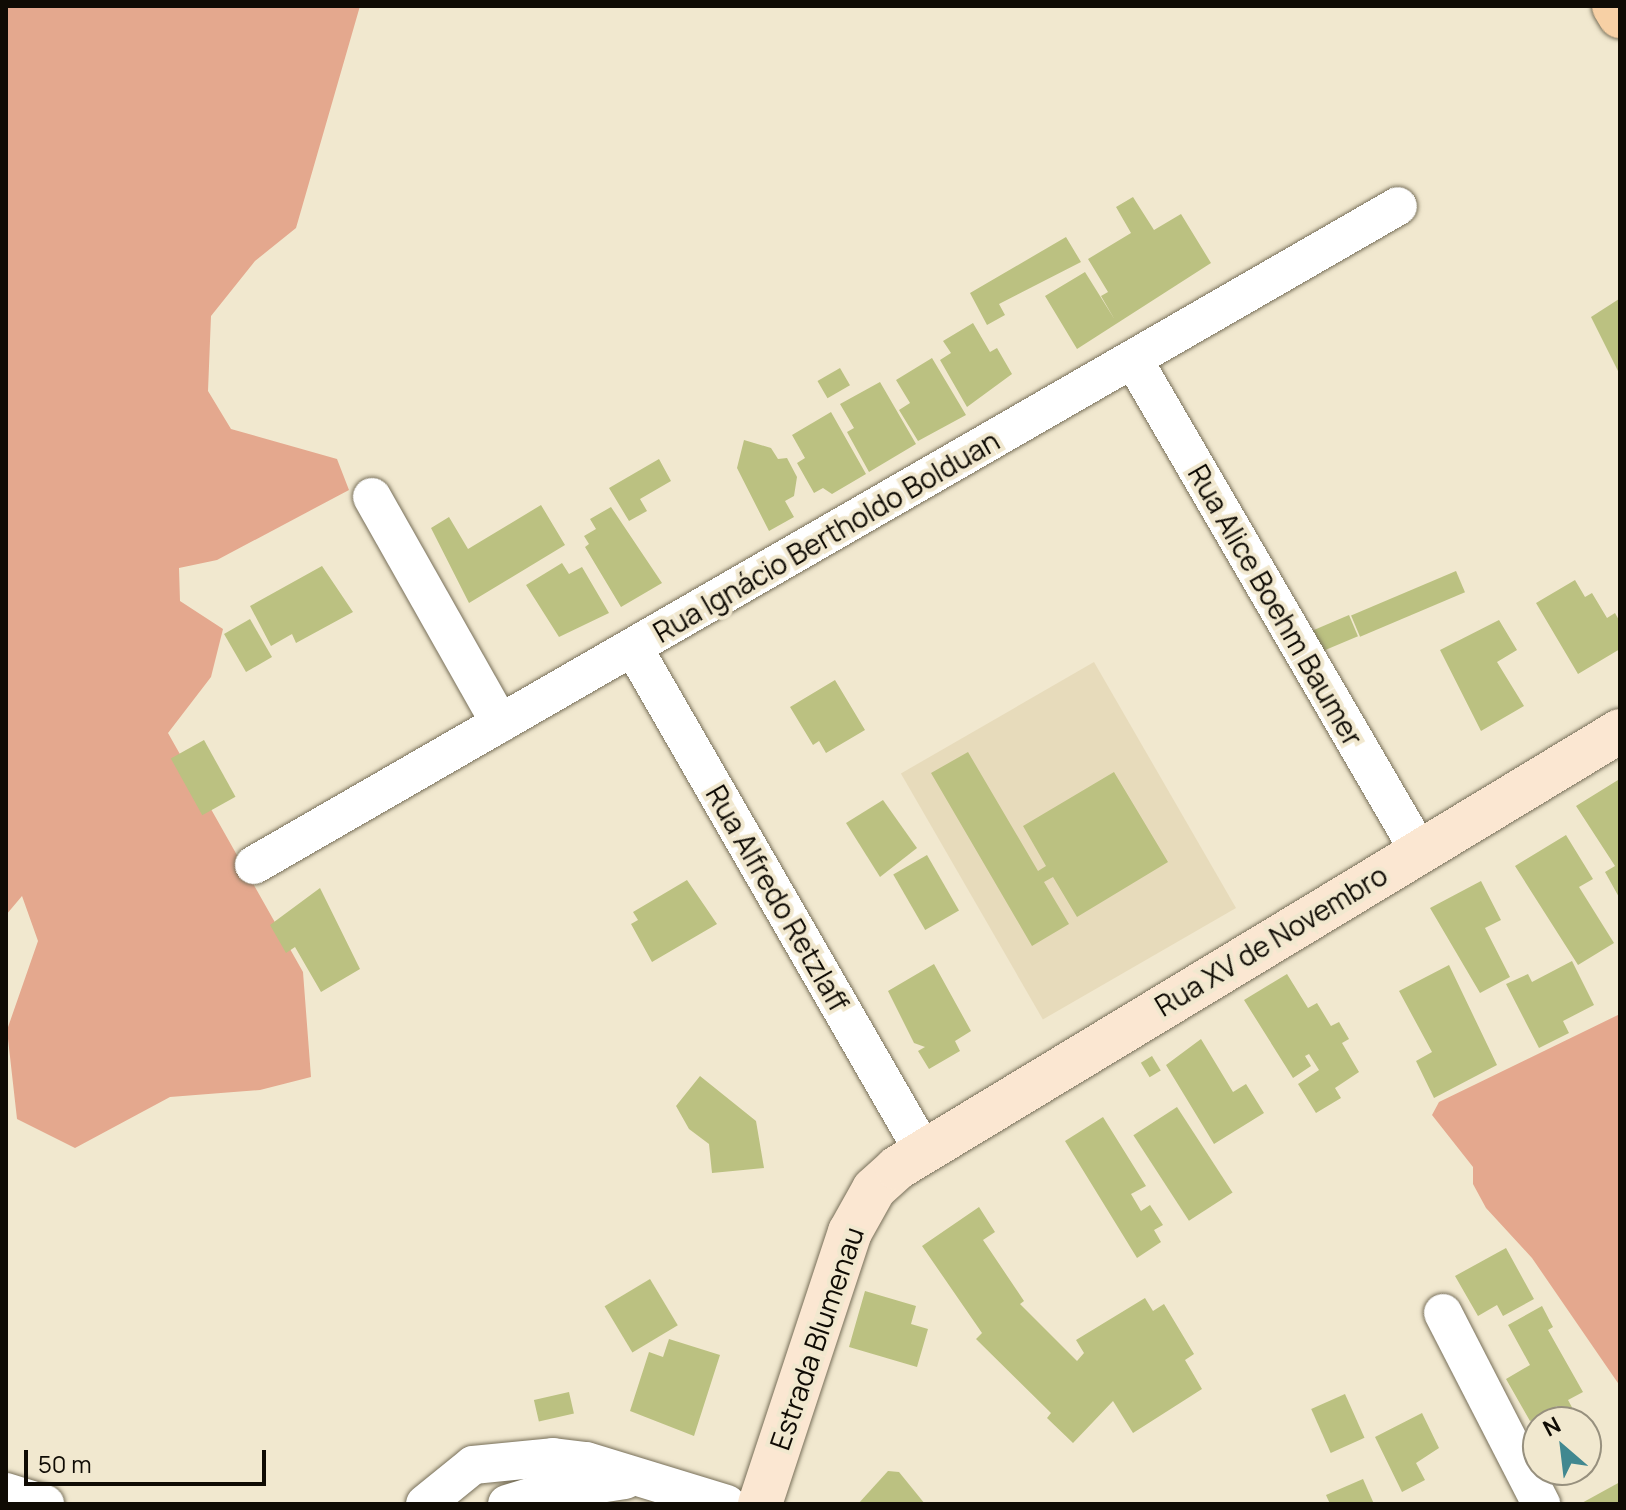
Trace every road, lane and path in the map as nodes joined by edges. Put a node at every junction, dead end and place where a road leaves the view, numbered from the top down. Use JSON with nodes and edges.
{"nodes":[{"id":1,"x":1614,"y":6,"type":"edge"},
{"id":2,"x":1620,"y":16,"type":"edge"},
{"id":3,"x":1398,"y":206,"type":"dead end"},
{"id":4,"x":1133,"y":359,"type":"junction"},
{"id":5,"x":372,"y":497,"type":"dead end"},
{"id":6,"x":633,"y":647,"type":"junction"},
{"id":7,"x":500,"y":723,"type":"junction"},
{"id":8,"x":1620,"y":731,"type":"edge"},
{"id":9,"x":1419,"y":851,"type":"junction"},
{"id":10,"x":254,"y":865,"type":"dead end"},
{"id":11,"x":922,"y":1149,"type":"junction"},
{"id":12,"x":1443,"y":1313,"type":"dead end"},
{"id":13,"x":636,"y":1479,"type":"junction"},
{"id":14,"x":6,"y":1492,"type":"edge"},
{"id":15,"x":45,"y":1504,"type":"edge"},
{"id":16,"x":425,"y":1504,"type":"edge"},
{"id":17,"x":507,"y":1504,"type":"edge"},
{"id":18,"x":727,"y":1504,"type":"edge"},
{"id":19,"x":760,"y":1504,"type":"edge"},
{"id":20,"x":1541,"y":1504,"type":"edge"}],
"edges":[{"from":1,"to":2,"type":"main road"},
{"from":3,"to":4,"type":"street","name":"Rua Ignácio Bertholdo Bolduan"},
{"from":4,"to":6,"type":"street","name":"Rua Ignácio Bertholdo Bolduan"},
{"from":4,"to":9,"type":"street","name":"Rua Alice Boehm Baumer"},
{"from":5,"to":7,"type":"street"},
{"from":6,"to":7,"type":"street","name":"Rua Ignácio Bertholdo Bolduan"},
{"from":6,"to":11,"type":"street","name":"Rua Alfredo Retzlaff"},
{"from":7,"to":10,"type":"street","name":"Rua Ignácio Bertholdo Bolduan"},
{"from":8,"to":9,"type":"street","name":"Rua XV de Novembro"},
{"from":9,"to":11,"type":"street","name":"Rua XV de Novembro"},
{"from":11,"to":19,"type":"street","name":"Estrada Blumenau"},
{"from":12,"to":20,"type":"street"},
{"from":13,"to":16,"type":"street"},
{"from":13,"to":17,"type":"street"},
{"from":13,"to":18,"type":"street"},
{"from":14,"to":15,"type":"street"}]}
